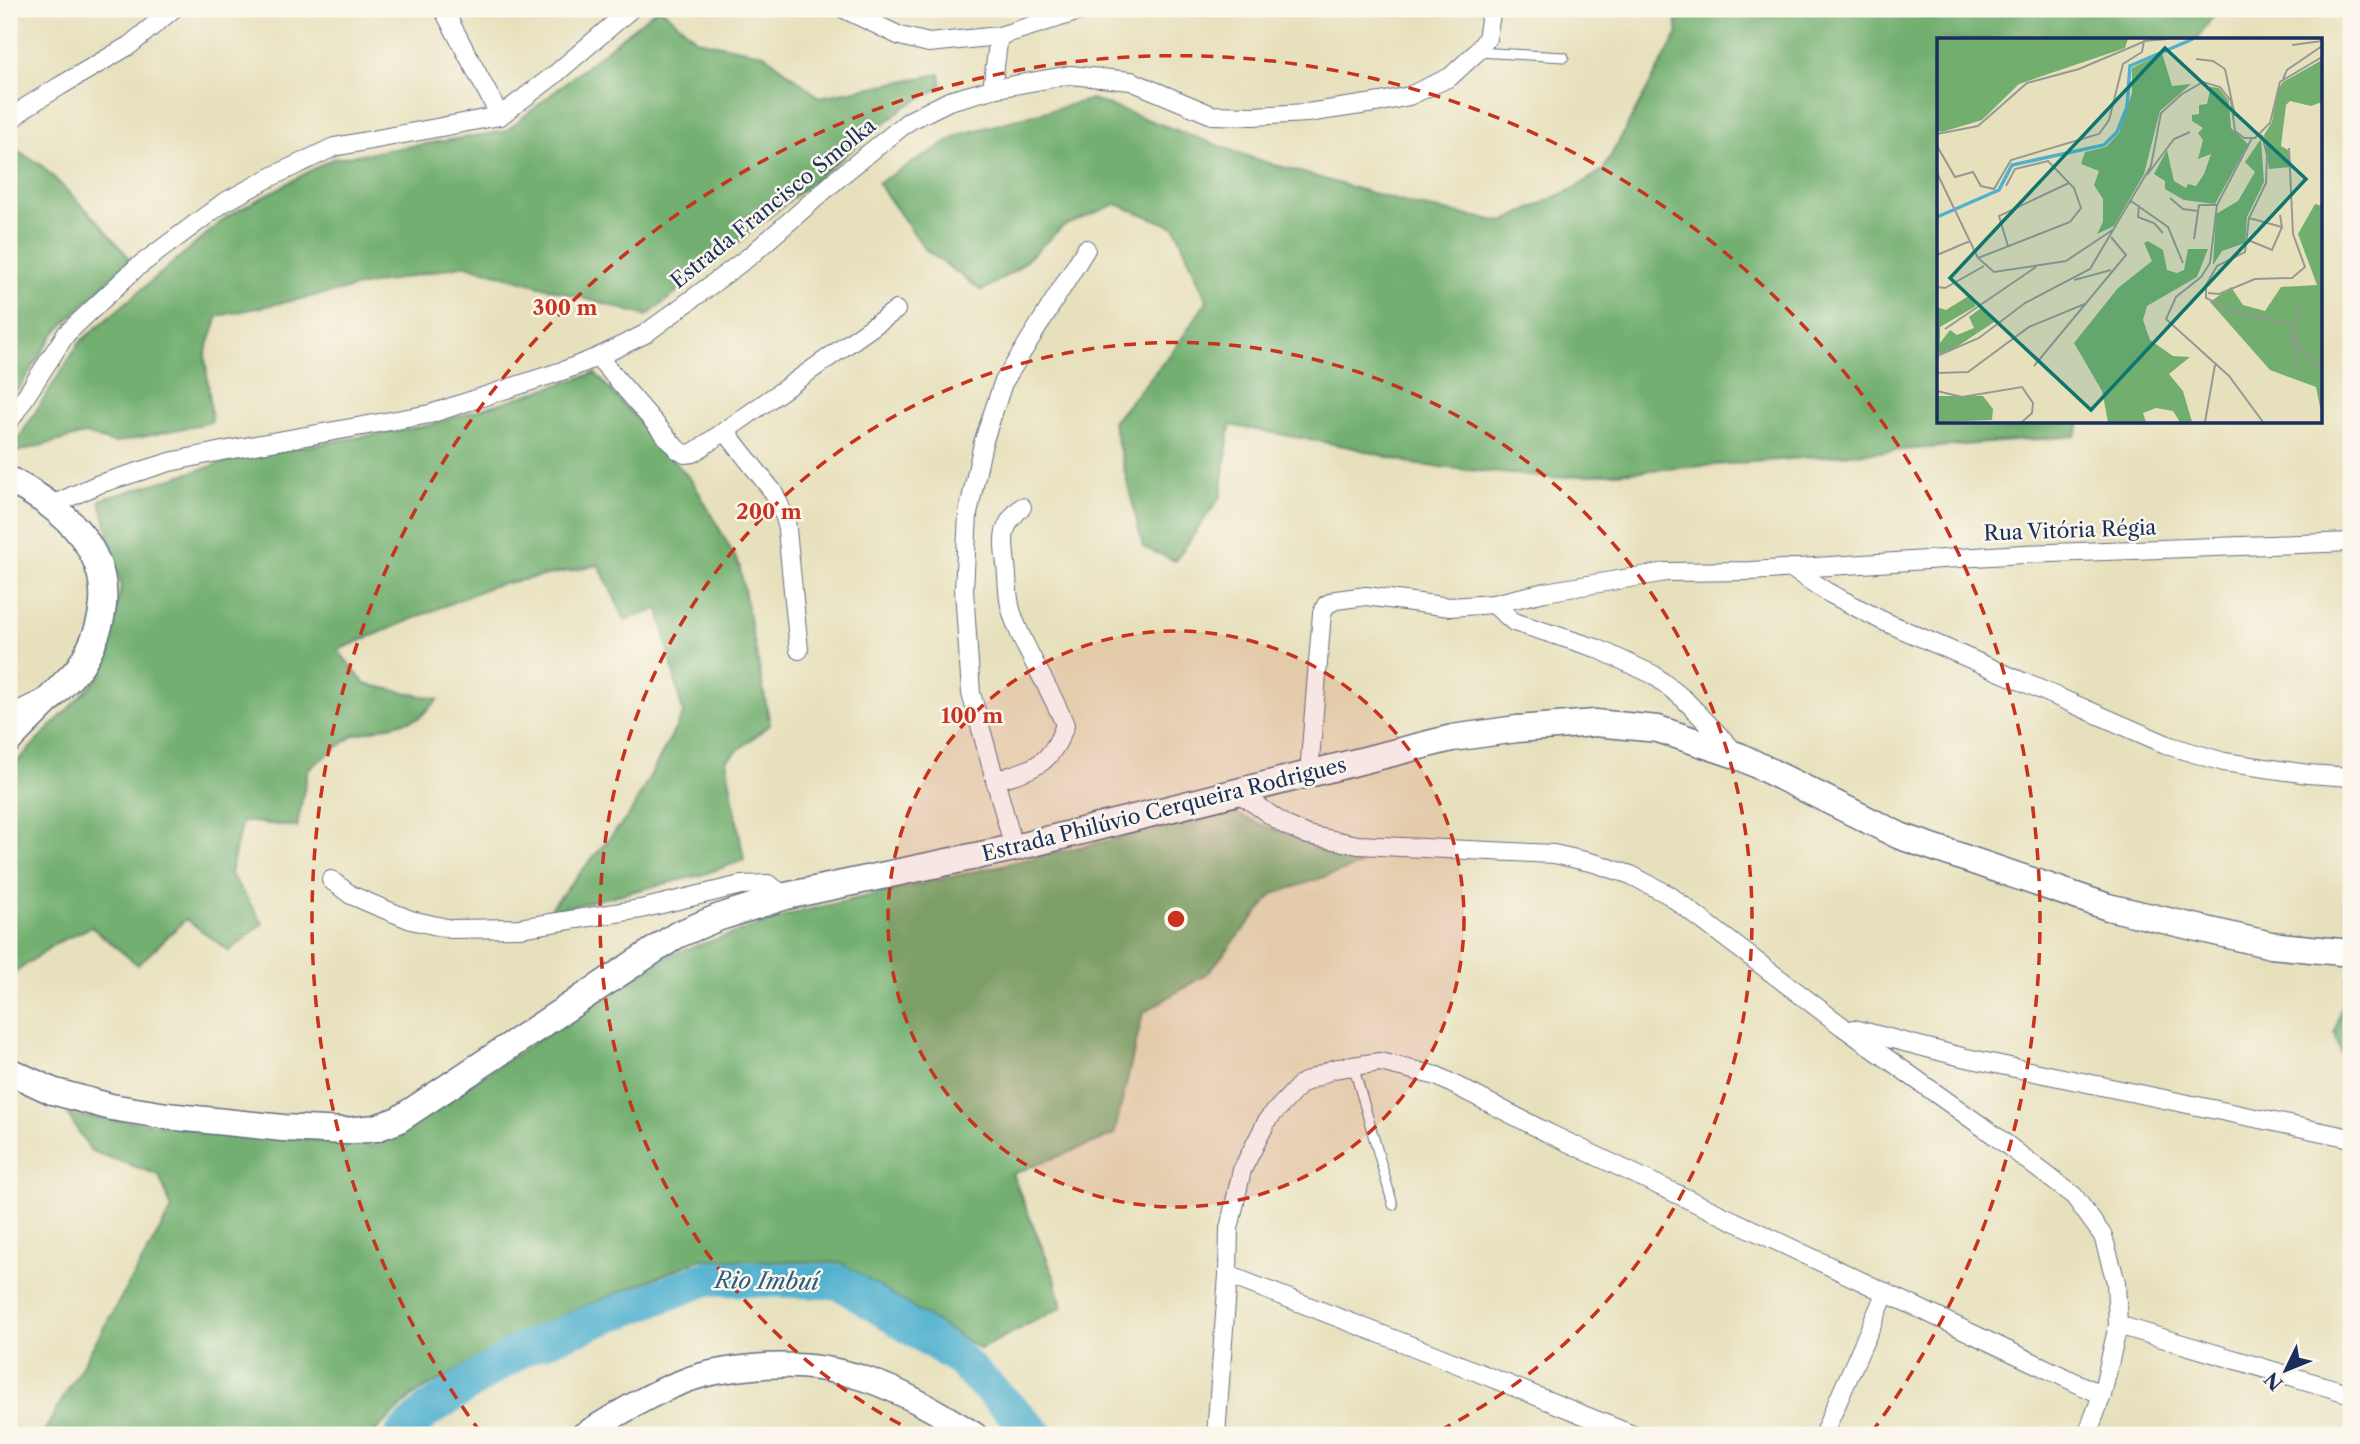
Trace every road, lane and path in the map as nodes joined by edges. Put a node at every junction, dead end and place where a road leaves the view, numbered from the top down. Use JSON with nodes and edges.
{"nodes":[{"id":1,"x":173,"y":9,"type":"edge"},
{"id":2,"x":443,"y":9,"type":"edge"},
{"id":3,"x":844,"y":9,"type":"edge"},
{"id":4,"x":1086,"y":9,"type":"edge"},
{"id":5,"x":1492,"y":9,"type":"edge"},
{"id":6,"x":629,"y":10,"type":"edge"},
{"id":7,"x":999,"y":36,"type":"junction"},
{"id":8,"x":1477,"y":52,"type":"junction"},
{"id":9,"x":1564,"y":57,"type":"dead end"},
{"id":10,"x":992,"y":89,"type":"junction"},
{"id":11,"x":500,"y":116,"type":"junction"},
{"id":12,"x":9,"y":122,"type":"edge"},
{"id":13,"x":1086,"y":248,"type":"dead end"},
{"id":14,"x":896,"y":310,"type":"dead end"},
{"id":15,"x":598,"y":357,"type":"junction"},
{"id":16,"x":9,"y":422,"type":"edge"},
{"id":17,"x":726,"y":431,"type":"junction"},
{"id":18,"x":9,"y":480,"type":"edge"},
{"id":19,"x":52,"y":506,"type":"junction"},
{"id":20,"x":1022,"y":507,"type":"dead end"},
{"id":21,"x":2351,"y":542,"type":"edge"},
{"id":22,"x":1791,"y":568,"type":"junction"},
{"id":23,"x":1493,"y":604,"type":"junction"},
{"id":24,"x":799,"y":650,"type":"dead end"},
{"id":25,"x":56,"y":692,"type":"junction"},
{"id":26,"x":9,"y":715,"type":"edge"},
{"id":27,"x":9,"y":740,"type":"edge"},
{"id":28,"x":1739,"y":756,"type":"junction"},
{"id":29,"x":1310,"y":773,"type":"junction"},
{"id":30,"x":2351,"y":777,"type":"edge"},
{"id":31,"x":995,"y":781,"type":"junction"},
{"id":32,"x":1239,"y":793,"type":"junction"},
{"id":33,"x":1014,"y":848,"type":"junction"},
{"id":34,"x":331,"y":880,"type":"dead end"},
{"id":35,"x":786,"y":896,"type":"junction"},
{"id":36,"x":2351,"y":953,"type":"edge"},
{"id":37,"x":1843,"y":1027,"type":"junction"},
{"id":38,"x":1353,"y":1065,"type":"junction"},
{"id":39,"x":9,"y":1071,"type":"edge"},
{"id":40,"x":2351,"y":1138,"type":"edge"},
{"id":41,"x":1393,"y":1205,"type":"dead end"},
{"id":42,"x":1228,"y":1275,"type":"junction"},
{"id":43,"x":1886,"y":1293,"type":"junction"},
{"id":44,"x":2118,"y":1325,"type":"junction"},
{"id":45,"x":2351,"y":1394,"type":"edge"},
{"id":46,"x":2102,"y":1395,"type":"junction"},
{"id":47,"x":583,"y":1435,"type":"edge"},
{"id":48,"x":975,"y":1435,"type":"edge"},
{"id":49,"x":1216,"y":1435,"type":"edge"},
{"id":50,"x":1633,"y":1435,"type":"edge"},
{"id":51,"x":1823,"y":1435,"type":"edge"},
{"id":52,"x":2087,"y":1435,"type":"edge"}],
"edges":[{"from":1,"to":12,"type":"street"},
{"from":2,"to":11,"type":"street"},
{"from":3,"to":7,"type":"street"},
{"from":4,"to":7,"type":"street"},
{"from":5,"to":8,"type":"street","name":"Estrada Francisco Smolka"},
{"from":6,"to":11,"type":"street"},
{"from":7,"to":10,"type":"street"},
{"from":8,"to":9,"type":"lane"},
{"from":8,"to":10,"type":"street","name":"Estrada Francisco Smolka"},
{"from":10,"to":15,"type":"street","name":"Estrada Francisco Smolka"},
{"from":11,"to":16,"type":"street"},
{"from":13,"to":31,"type":"street"},
{"from":14,"to":17,"type":"street"},
{"from":15,"to":17,"type":"street"},
{"from":15,"to":19,"type":"street","name":"Estrada Francisco Smolka"},
{"from":17,"to":24,"type":"street"},
{"from":18,"to":19,"type":"main road"},
{"from":19,"to":25,"type":"main road"},
{"from":20,"to":31,"type":"street"},
{"from":21,"to":22,"type":"street","name":"Rua Vitória Régia"},
{"from":22,"to":23,"type":"street","name":"Rua Vitória Régia"},
{"from":22,"to":30,"type":"street"},
{"from":23,"to":28,"type":"street"},
{"from":23,"to":29,"type":"street","name":"Rua Vitória Régia"},
{"from":25,"to":26,"type":"street"},
{"from":25,"to":27,"type":"main road"},
{"from":28,"to":29,"type":"main road","name":"Estrada Philúvio Cerqueira Rodrigues"},
{"from":28,"to":36,"type":"main road","name":"Estrada Philúvio Cerqueira Rodrigues"},
{"from":29,"to":32,"type":"main road","name":"Estrada Philúvio Cerqueira Rodrigues"},
{"from":31,"to":33,"type":"street"},
{"from":32,"to":33,"type":"main road","name":"Estrada Philúvio Cerqueira Rodrigues"},
{"from":32,"to":37,"type":"street"},
{"from":33,"to":35,"type":"main road","name":"Estrada Philúvio Cerqueira Rodrigues"},
{"from":34,"to":35,"type":"street"},
{"from":35,"to":39,"type":"main road","name":"Estrada Philúvio Cerqueira Rodrigues"},
{"from":37,"to":40,"type":"street"},
{"from":37,"to":44,"type":"street"},
{"from":38,"to":41,"type":"lane"},
{"from":38,"to":42,"type":"street"},
{"from":38,"to":43,"type":"street"},
{"from":42,"to":49,"type":"street"},
{"from":42,"to":50,"type":"street"},
{"from":43,"to":46,"type":"street"},
{"from":43,"to":51,"type":"street"},
{"from":44,"to":45,"type":"street"},
{"from":44,"to":46,"type":"street"},
{"from":46,"to":52,"type":"street"},
{"from":47,"to":48,"type":"street"}]}
